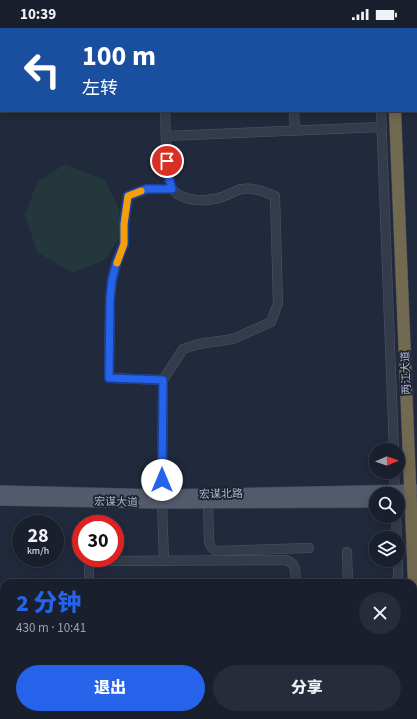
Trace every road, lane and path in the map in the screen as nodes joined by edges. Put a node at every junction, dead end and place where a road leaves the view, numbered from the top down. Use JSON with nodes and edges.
{"nodes":[{"id":1,"x":165,"y":112,"type":"edge"},
{"id":2,"x":294,"y":112,"type":"edge"},
{"id":3,"x":381,"y":112,"type":"edge"},
{"id":4,"x":395,"y":112,"type":"edge"},
{"id":5,"x":382,"y":128,"type":"junction"},
{"id":6,"x":295,"y":131,"type":"junction"},
{"id":7,"x":166,"y":136,"type":"junction"},
{"id":8,"x":172,"y":189,"type":"junction"},
{"id":9,"x":163,"y":380,"type":"junction"},
{"id":10,"x":394,"y":443,"type":"edge"},
{"id":11,"x":0,"y":492,"type":"edge"},
{"id":12,"x":369,"y":494,"type":"edge"},
{"id":13,"x":414,"y":496,"type":"edge"},
{"id":14,"x":162,"y":499,"type":"junction"},
{"id":15,"x":0,"y":500,"type":"edge"},
{"id":16,"x":369,"y":502,"type":"edge"},
{"id":17,"x":208,"y":503,"type":"junction"},
{"id":18,"x":309,"y":548,"type":"dead end"},
{"id":19,"x":347,"y":552,"type":"dead end"},
{"id":20,"x":164,"y":561,"type":"junction"},
{"id":21,"x":398,"y":567,"type":"edge"},
{"id":22,"x":89,"y":579,"type":"edge"},
{"id":23,"x":296,"y":579,"type":"edge"},
{"id":24,"x":348,"y":579,"type":"edge"},
{"id":25,"x":398,"y":579,"type":"edge"},
{"id":26,"x":416,"y":579,"type":"edge"}],
"edges":[{"from":1,"to":7,"type":"street"},
{"from":2,"to":6,"type":"street"},
{"from":3,"to":5,"type":"street"},
{"from":4,"to":13,"type":"highway","name":"两江大道"},
{"from":5,"to":6,"type":"street"},
{"from":5,"to":10,"type":"street"},
{"from":6,"to":7,"type":"street"},
{"from":7,"to":8,"type":"street"},
{"from":8,"to":9,"type":"street"},
{"from":8,"to":9,"type":"street"},
{"from":9,"to":14,"type":"street"},
{"from":11,"to":14,"type":"main road","name":"宏谋北路"},
{"from":12,"to":14,"type":"main road","name":"宏谋北路"},
{"from":13,"to":26,"type":"highway","name":"两江大道"},
{"from":14,"to":15,"type":"main road","name":"宏谋大道"},
{"from":14,"to":17,"type":"main road","name":"宏谋大道"},
{"from":14,"to":20,"type":"street"},
{"from":16,"to":17,"type":"main road","name":"宏谋大道"},
{"from":17,"to":18,"type":"street"},
{"from":19,"to":24,"type":"street"},
{"from":20,"to":22,"type":"street"},
{"from":20,"to":23,"type":"street"},
{"from":21,"to":25,"type":"street"}]}
